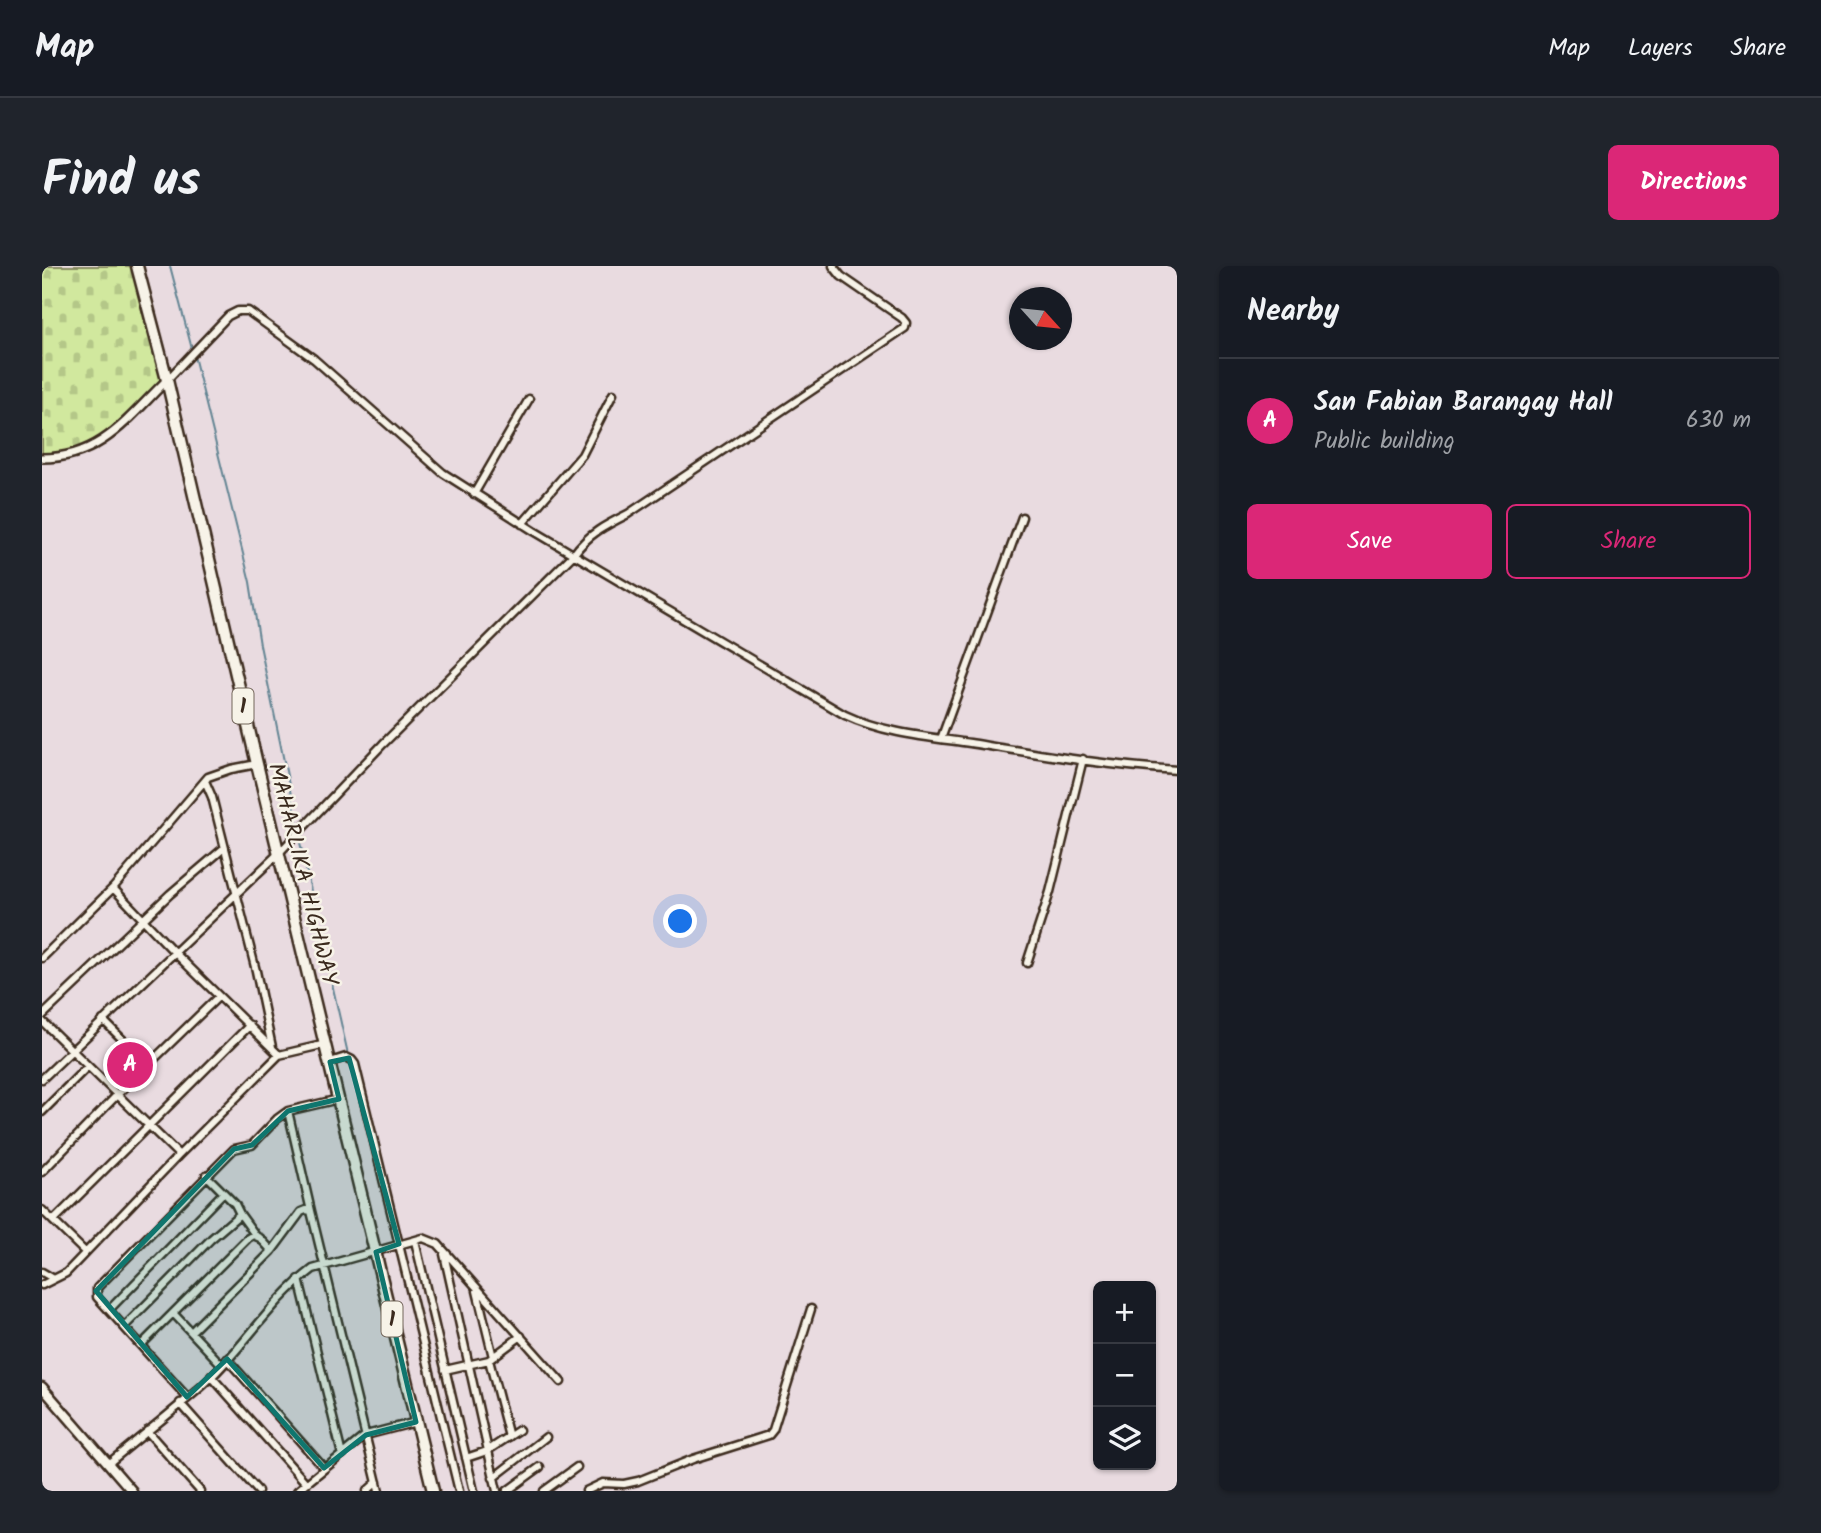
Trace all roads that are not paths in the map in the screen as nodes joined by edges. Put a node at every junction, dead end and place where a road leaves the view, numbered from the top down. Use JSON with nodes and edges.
{"nodes":[{"id":1,"x":137,"y":266,"type":"edge"},
{"id":2,"x":833,"y":266,"type":"edge"},
{"id":3,"x":167,"y":380,"type":"junction"},
{"id":4,"x":613,"y":394,"type":"dead end"},
{"id":5,"x":529,"y":399,"type":"dead end"},
{"id":6,"x":42,"y":458,"type":"edge"},
{"id":7,"x":474,"y":494,"type":"junction"},
{"id":8,"x":1022,"y":517,"type":"dead end"},
{"id":9,"x":522,"y":524,"type":"junction"},
{"id":10,"x":574,"y":555,"type":"junction"},
{"id":11,"x":941,"y":738,"type":"junction"},
{"id":12,"x":1083,"y":759,"type":"junction"},
{"id":13,"x":257,"y":764,"type":"junction"},
{"id":14,"x":1177,"y":770,"type":"edge"},
{"id":15,"x":205,"y":781,"type":"junction"},
{"id":16,"x":224,"y":848,"type":"junction"},
{"id":17,"x":279,"y":853,"type":"junction"},
{"id":18,"x":113,"y":888,"type":"junction"},
{"id":19,"x":235,"y":896,"type":"junction"},
{"id":20,"x":144,"y":920,"type":"junction"},
{"id":21,"x":175,"y":953,"type":"junction"},
{"id":22,"x":42,"y":958,"type":"edge"},
{"id":23,"x":1027,"y":963,"type":"dead end"},
{"id":24,"x":219,"y":996,"type":"junction"},
{"id":25,"x":42,"y":1018,"type":"edge"},
{"id":26,"x":103,"y":1020,"type":"junction"},
{"id":27,"x":250,"y":1025,"type":"junction"},
{"id":28,"x":326,"y":1044,"type":"junction"},
{"id":29,"x":272,"y":1047,"type":"junction"},
{"id":30,"x":72,"y":1050,"type":"junction"},
{"id":31,"x":279,"y":1055,"type":"junction"},
{"id":32,"x":330,"y":1062,"type":"junction"},
{"id":33,"x":148,"y":1065,"type":"junction"},
{"id":34,"x":89,"y":1066,"type":"junction"},
{"id":35,"x":42,"y":1079,"type":"edge"},
{"id":36,"x":118,"y":1094,"type":"junction"},
{"id":37,"x":339,"y":1099,"type":"junction"},
{"id":38,"x":288,"y":1111,"type":"junction"},
{"id":39,"x":42,"y":1112,"type":"edge"},
{"id":40,"x":148,"y":1125,"type":"junction"},
{"id":41,"x":179,"y":1155,"type":"junction"},
{"id":42,"x":42,"y":1172,"type":"edge"},
{"id":43,"x":206,"y":1175,"type":"junction"},
{"id":44,"x":223,"y":1193,"type":"junction"},
{"id":45,"x":42,"y":1210,"type":"edge"},
{"id":46,"x":311,"y":1211,"type":"junction"},
{"id":47,"x":240,"y":1214,"type":"junction"},
{"id":48,"x":53,"y":1221,"type":"junction"},
{"id":49,"x":256,"y":1236,"type":"junction"},
{"id":50,"x":415,"y":1241,"type":"junction"},
{"id":51,"x":399,"y":1244,"type":"junction"},
{"id":52,"x":272,"y":1251,"type":"junction"},
{"id":53,"x":85,"y":1252,"type":"junction"},
{"id":54,"x":376,"y":1252,"type":"junction"},
{"id":55,"x":444,"y":1252,"type":"junction"},
{"id":56,"x":323,"y":1265,"type":"junction"},
{"id":57,"x":42,"y":1272,"type":"edge"},
{"id":58,"x":54,"y":1279,"type":"junction"},
{"id":59,"x":299,"y":1279,"type":"junction"},
{"id":60,"x":42,"y":1285,"type":"edge"},
{"id":61,"x":477,"y":1289,"type":"junction"},
{"id":62,"x":811,"y":1309,"type":"dead end"},
{"id":63,"x":109,"y":1310,"type":"junction"},
{"id":64,"x":173,"y":1313,"type":"junction"},
{"id":65,"x":125,"y":1326,"type":"junction"},
{"id":66,"x":191,"y":1332,"type":"junction"},
{"id":67,"x":521,"y":1336,"type":"junction"},
{"id":68,"x":142,"y":1344,"type":"junction"},
{"id":69,"x":491,"y":1359,"type":"junction"},
{"id":70,"x":224,"y":1362,"type":"junction"},
{"id":71,"x":467,"y":1365,"type":"junction"},
{"id":72,"x":445,"y":1370,"type":"junction"},
{"id":73,"x":211,"y":1376,"type":"junction"},
{"id":74,"x":561,"y":1382,"type":"dead end"},
{"id":75,"x":42,"y":1387,"type":"edge"},
{"id":76,"x":187,"y":1397,"type":"junction"},
{"id":77,"x":180,"y":1404,"type":"junction"},
{"id":78,"x":416,"y":1422,"type":"junction"},
{"id":79,"x":519,"y":1430,"type":"dead end"},
{"id":80,"x":147,"y":1431,"type":"junction"},
{"id":81,"x":366,"y":1435,"type":"junction"},
{"id":82,"x":509,"y":1437,"type":"junction"},
{"id":83,"x":546,"y":1437,"type":"dead end"},
{"id":84,"x":487,"y":1451,"type":"junction"},
{"id":85,"x":341,"y":1454,"type":"junction"},
{"id":86,"x":466,"y":1458,"type":"junction"},
{"id":87,"x":109,"y":1463,"type":"junction"},
{"id":88,"x":540,"y":1467,"type":"dead end"},
{"id":89,"x":577,"y":1467,"type":"dead end"},
{"id":90,"x":324,"y":1468,"type":"junction"},
{"id":91,"x":494,"y":1478,"type":"junction"},
{"id":92,"x":377,"y":1482,"type":"junction"},
{"id":93,"x":306,"y":1483,"type":"junction"},
{"id":94,"x":128,"y":1489,"type":"edge"},
{"id":95,"x":200,"y":1491,"type":"edge"},
{"id":96,"x":258,"y":1491,"type":"edge"},
{"id":97,"x":297,"y":1491,"type":"edge"},
{"id":98,"x":367,"y":1491,"type":"edge"},
{"id":99,"x":379,"y":1491,"type":"edge"},
{"id":100,"x":433,"y":1491,"type":"edge"},
{"id":101,"x":459,"y":1491,"type":"edge"},
{"id":102,"x":474,"y":1491,"type":"edge"},
{"id":103,"x":497,"y":1491,"type":"edge"},
{"id":104,"x":507,"y":1491,"type":"edge"},
{"id":105,"x":544,"y":1491,"type":"edge"},
{"id":106,"x":586,"y":1491,"type":"edge"}],
"edges":[{"from":1,"to":3,"type":"highway","name":"MAHARLIKA HIGHWAY","number":"1"},
{"from":2,"to":10,"type":"street"},
{"from":3,"to":6,"type":"street"},
{"from":3,"to":7,"type":"street"},
{"from":3,"to":13,"type":"highway","name":"MAHARLIKA HIGHWAY","number":"1"},
{"from":4,"to":9,"type":"street"},
{"from":5,"to":7,"type":"street"},
{"from":7,"to":9,"type":"street"},
{"from":8,"to":11,"type":"street"},
{"from":9,"to":10,"type":"street"},
{"from":10,"to":11,"type":"street"},
{"from":10,"to":17,"type":"street"},
{"from":11,"to":12,"type":"street"},
{"from":12,"to":14,"type":"street"},
{"from":12,"to":23,"type":"street"},
{"from":13,"to":15,"type":"street"},
{"from":13,"to":17,"type":"highway","name":"MAHARLIKA HIGHWAY","number":"1"},
{"from":15,"to":16,"type":"street"},
{"from":15,"to":18,"type":"street"},
{"from":16,"to":19,"type":"street"},
{"from":16,"to":20,"type":"street"},
{"from":17,"to":19,"type":"street"},
{"from":17,"to":28,"type":"highway","name":"MAHARLIKA HIGHWAY","number":"1"},
{"from":18,"to":20,"type":"street"},
{"from":18,"to":22,"type":"street"},
{"from":19,"to":21,"type":"street"},
{"from":19,"to":29,"type":"street"},
{"from":20,"to":21,"type":"street"},
{"from":20,"to":25,"type":"street"},
{"from":21,"to":24,"type":"street"},
{"from":21,"to":26,"type":"street"},
{"from":24,"to":27,"type":"street"},
{"from":24,"to":33,"type":"street"},
{"from":25,"to":30,"type":"street"},
{"from":26,"to":30,"type":"street"},
{"from":26,"to":33,"type":"street"},
{"from":27,"to":29,"type":"street"},
{"from":27,"to":40,"type":"street"},
{"from":28,"to":31,"type":"street"},
{"from":28,"to":32,"type":"highway","name":"MAHARLIKA HIGHWAY","number":"1"},
{"from":29,"to":31,"type":"street"},
{"from":30,"to":34,"type":"street"},
{"from":30,"to":35,"type":"street"},
{"from":31,"to":41,"type":"street"},
{"from":32,"to":37,"type":"highway","name":"MAHARLIKA HIGHWAY","number":"1"},
{"from":32,"to":51,"type":"street"},
{"from":33,"to":36,"type":"street"},
{"from":34,"to":36,"type":"street"},
{"from":34,"to":39,"type":"street"},
{"from":36,"to":40,"type":"street"},
{"from":36,"to":42,"type":"street"},
{"from":37,"to":38,"type":"street"},
{"from":37,"to":54,"type":"highway","name":"MAHARLIKA HIGHWAY","number":"1"},
{"from":38,"to":43,"type":"street"},
{"from":38,"to":46,"type":"street"},
{"from":40,"to":41,"type":"street"},
{"from":40,"to":48,"type":"street"},
{"from":41,"to":53,"type":"street"},
{"from":43,"to":44,"type":"street"},
{"from":43,"to":63,"type":"street"},
{"from":44,"to":47,"type":"street"},
{"from":44,"to":63,"type":"street"},
{"from":45,"to":48,"type":"street"},
{"from":46,"to":52,"type":"street"},
{"from":46,"to":56,"type":"street"},
{"from":47,"to":49,"type":"street"},
{"from":47,"to":65,"type":"street"},
{"from":48,"to":53,"type":"street"},
{"from":49,"to":52,"type":"street"},
{"from":49,"to":64,"type":"street"},
{"from":50,"to":51,"type":"street"},
{"from":50,"to":55,"type":"street"},
{"from":50,"to":72,"type":"street"},
{"from":51,"to":54,"type":"street"},
{"from":51,"to":101,"type":"street"},
{"from":52,"to":66,"type":"street"},
{"from":53,"to":58,"type":"street"},
{"from":54,"to":56,"type":"street"},
{"from":54,"to":78,"type":"highway","name":"MAHARLIKA HIGHWAY","number":"1"},
{"from":55,"to":61,"type":"street"},
{"from":55,"to":71,"type":"street"},
{"from":56,"to":59,"type":"street"},
{"from":56,"to":81,"type":"street"},
{"from":57,"to":58,"type":"street"},
{"from":58,"to":60,"type":"street"},
{"from":59,"to":70,"type":"street"},
{"from":59,"to":85,"type":"street"},
{"from":61,"to":67,"type":"street"},
{"from":61,"to":69,"type":"street"},
{"from":62,"to":106,"type":"street"},
{"from":63,"to":65,"type":"street"},
{"from":64,"to":66,"type":"street"},
{"from":64,"to":68,"type":"street"},
{"from":65,"to":68,"type":"street"},
{"from":66,"to":70,"type":"street"},
{"from":67,"to":69,"type":"street"},
{"from":67,"to":74,"type":"street"},
{"from":68,"to":76,"type":"street"},
{"from":69,"to":71,"type":"street"},
{"from":69,"to":82,"type":"street"},
{"from":70,"to":73,"type":"street"},
{"from":70,"to":90,"type":"street"},
{"from":71,"to":72,"type":"street"},
{"from":71,"to":84,"type":"street"},
{"from":72,"to":86,"type":"street"},
{"from":73,"to":76,"type":"street"},
{"from":73,"to":93,"type":"street"},
{"from":75,"to":87,"type":"main road"},
{"from":76,"to":77,"type":"street"},
{"from":77,"to":80,"type":"street"},
{"from":77,"to":96,"type":"street"},
{"from":78,"to":81,"type":"street"},
{"from":78,"to":100,"type":"highway","name":"MAHARLIKA HIGHWAY","number":"1"},
{"from":79,"to":82,"type":"street"},
{"from":80,"to":87,"type":"street"},
{"from":80,"to":95,"type":"street"},
{"from":81,"to":85,"type":"street"},
{"from":81,"to":92,"type":"street"},
{"from":82,"to":84,"type":"street"},
{"from":83,"to":91,"type":"street"},
{"from":84,"to":86,"type":"street"},
{"from":84,"to":91,"type":"street"},
{"from":85,"to":90,"type":"street"},
{"from":86,"to":102,"type":"street"},
{"from":87,"to":94,"type":"main road"},
{"from":88,"to":104,"type":"street"},
{"from":89,"to":105,"type":"street"},
{"from":90,"to":93,"type":"street"},
{"from":91,"to":103,"type":"street"},
{"from":92,"to":98,"type":"street"},
{"from":92,"to":99,"type":"street"},
{"from":93,"to":97,"type":"street"}]}
